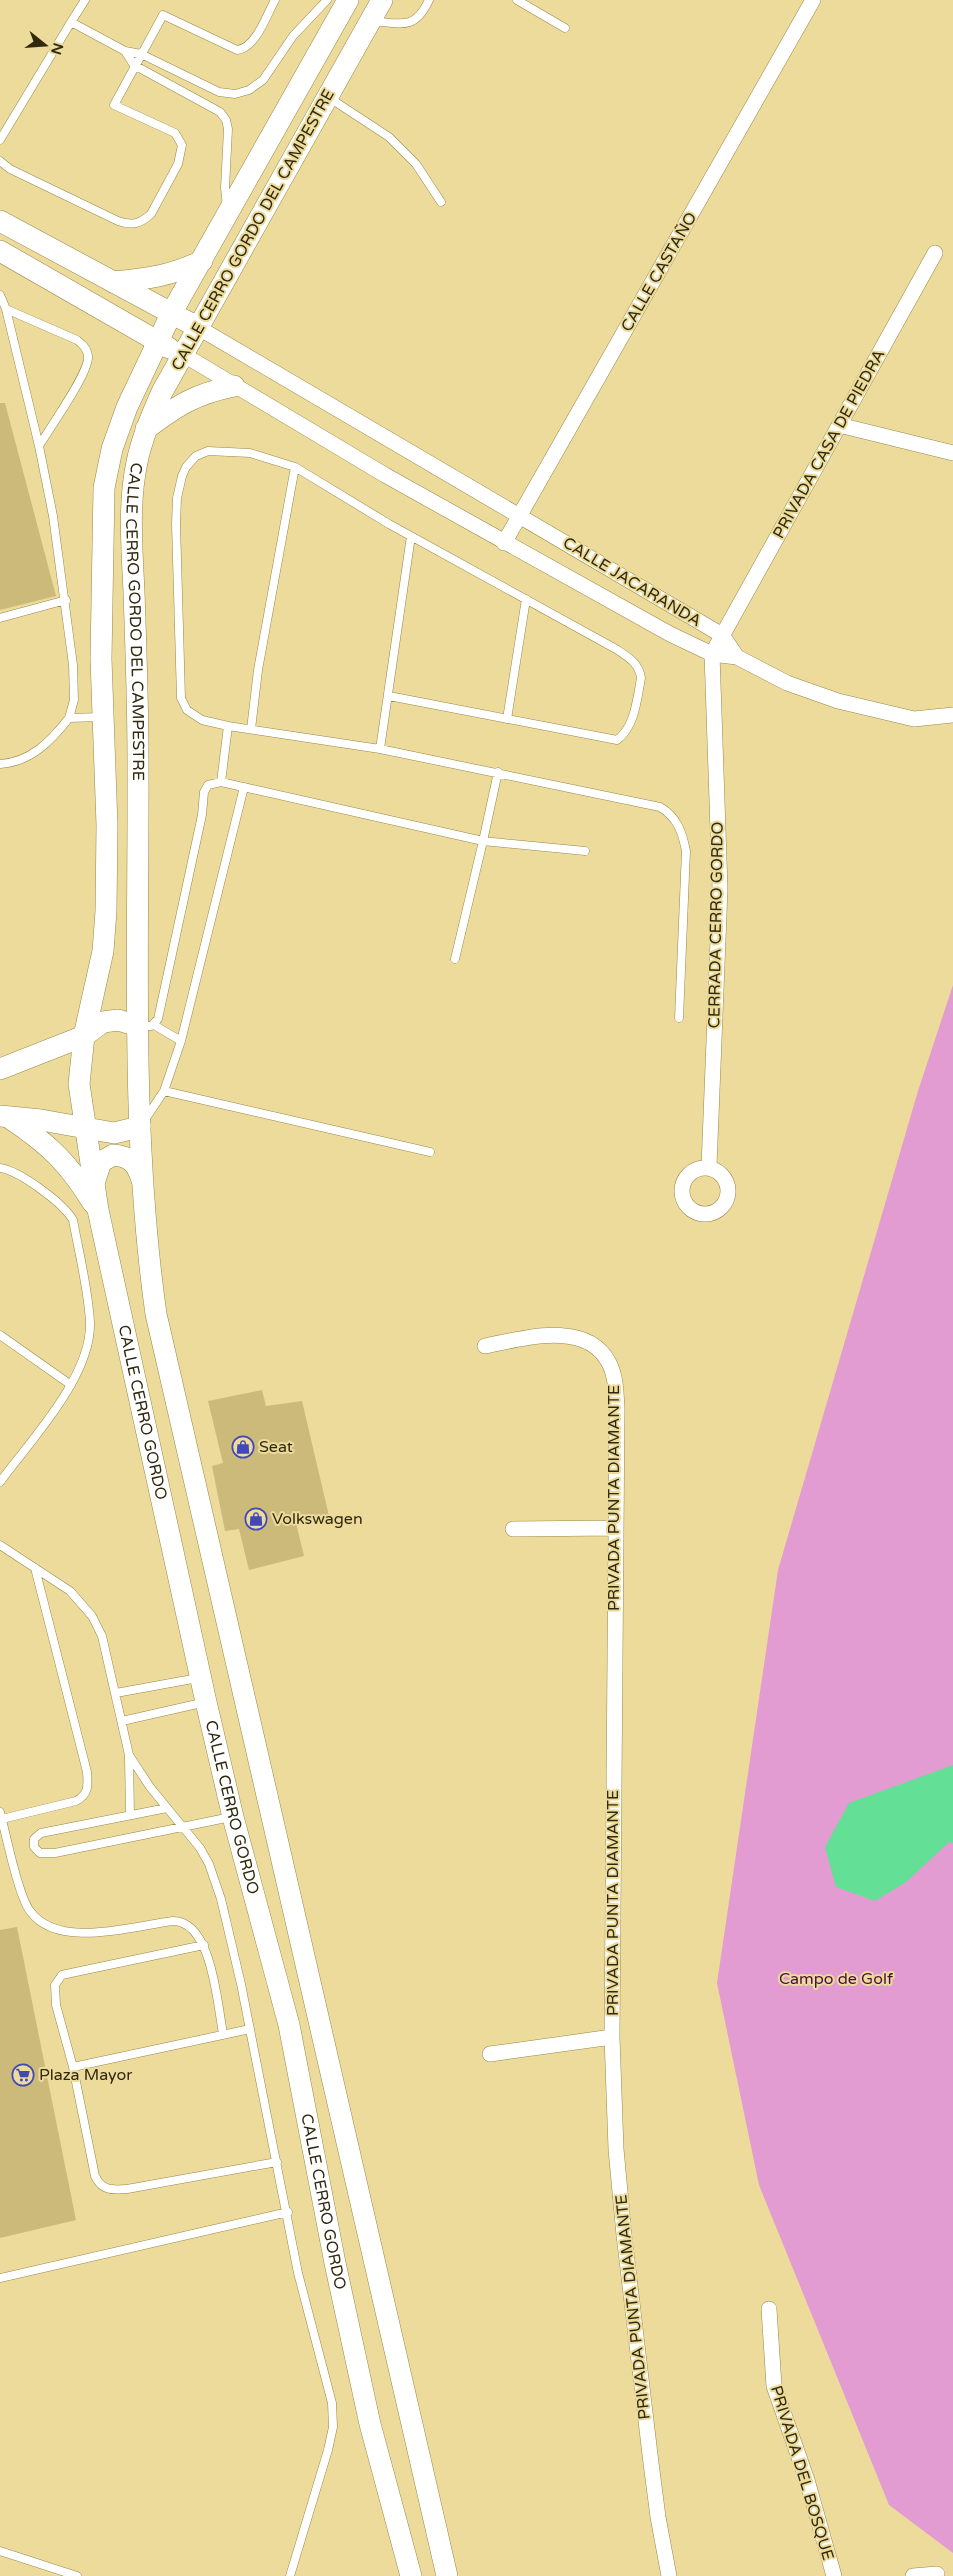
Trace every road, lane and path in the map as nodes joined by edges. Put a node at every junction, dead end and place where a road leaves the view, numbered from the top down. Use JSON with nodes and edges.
{"nodes":[{"id":1,"x":85,"y":0,"type":"edge"},
{"id":2,"x":275,"y":0,"type":"edge"},
{"id":3,"x":327,"y":0,"type":"edge"},
{"id":4,"x":348,"y":0,"type":"edge"},
{"id":5,"x":382,"y":0,"type":"edge"},
{"id":6,"x":430,"y":0,"type":"edge"},
{"id":7,"x":517,"y":0,"type":"edge"},
{"id":8,"x":813,"y":0,"type":"edge"},
{"id":9,"x":371,"y":20,"type":"junction"},
{"id":10,"x":71,"y":22,"type":"junction"},
{"id":11,"x":565,"y":28,"type":"dead end"},
{"id":12,"x":125,"y":51,"type":"junction"},
{"id":13,"x":141,"y":54,"type":"junction"},
{"id":14,"x":134,"y":65,"type":"junction"},
{"id":15,"x":328,"y":97,"type":"junction"},
{"id":16,"x":0,"y":140,"type":"edge"},
{"id":17,"x":0,"y":161,"type":"edge"},
{"id":18,"x":441,"y":202,"type":"dead end"},
{"id":19,"x":228,"y":211,"type":"junction"},
{"id":20,"x":0,"y":221,"type":"edge"},
{"id":21,"x":0,"y":252,"type":"edge"},
{"id":22,"x":935,"y":254,"type":"dead end"},
{"id":23,"x":202,"y":261,"type":"junction"},
{"id":24,"x":113,"y":282,"type":"junction"},
{"id":25,"x":0,"y":295,"type":"edge"},
{"id":26,"x":6,"y":309,"type":"junction"},
{"id":27,"x":172,"y":312,"type":"junction"},
{"id":28,"x":199,"y":328,"type":"junction"},
{"id":29,"x":158,"y":342,"type":"junction"},
{"id":30,"x":184,"y":355,"type":"junction"},
{"id":31,"x":234,"y":386,"type":"junction"},
{"id":32,"x":839,"y":425,"type":"junction"},
{"id":33,"x":146,"y":429,"type":"junction"},
{"id":34,"x":39,"y":446,"type":"junction"},
{"id":35,"x":953,"y":452,"type":"edge"},
{"id":36,"x":295,"y":467,"type":"junction"},
{"id":37,"x":520,"y":515,"type":"junction"},
{"id":38,"x":411,"y":536,"type":"junction"},
{"id":39,"x":504,"y":543,"type":"junction"},
{"id":40,"x":66,"y":600,"type":"junction"},
{"id":41,"x":526,"y":600,"type":"junction"},
{"id":42,"x":0,"y":618,"type":"edge"},
{"id":43,"x":722,"y":635,"type":"junction"},
{"id":44,"x":712,"y":654,"type":"junction"},
{"id":45,"x":737,"y":657,"type":"junction"},
{"id":46,"x":389,"y":696,"type":"junction"},
{"id":47,"x":953,"y":715,"type":"edge"},
{"id":48,"x":103,"y":717,"type":"junction"},
{"id":49,"x":69,"y":718,"type":"junction"},
{"id":50,"x":507,"y":719,"type":"junction"},
{"id":51,"x":228,"y":726,"type":"junction"},
{"id":52,"x":250,"y":729,"type":"junction"},
{"id":53,"x":380,"y":749,"type":"junction"},
{"id":54,"x":0,"y":764,"type":"edge"},
{"id":55,"x":498,"y":772,"type":"junction"},
{"id":56,"x":221,"y":782,"type":"junction"},
{"id":57,"x":244,"y":787,"type":"junction"},
{"id":58,"x":483,"y":841,"type":"junction"},
{"id":59,"x":585,"y":850,"type":"dead end"},
{"id":60,"x":456,"y":959,"type":"dead end"},
{"id":61,"x":679,"y":1018,"type":"dead end"},
{"id":62,"x":146,"y":1025,"type":"junction"},
{"id":63,"x":84,"y":1036,"type":"junction"},
{"id":64,"x":181,"y":1042,"type":"junction"},
{"id":65,"x":0,"y":1069,"type":"edge"},
{"id":66,"x":164,"y":1091,"type":"junction"},
{"id":67,"x":3,"y":1116,"type":"edge"},
{"id":68,"x":140,"y":1125,"type":"junction"},
{"id":69,"x":86,"y":1128,"type":"junction"},
{"id":70,"x":430,"y":1152,"type":"dead end"},
{"id":71,"x":709,"y":1167,"type":"dead end"},
{"id":72,"x":0,"y":1168,"type":"edge"},
{"id":73,"x":94,"y":1183,"type":"junction"},
{"id":74,"x":143,"y":1183,"type":"junction"},
{"id":75,"x":98,"y":1210,"type":"junction"},
{"id":76,"x":0,"y":1335,"type":"edge"},
{"id":77,"x":485,"y":1346,"type":"dead end"},
{"id":78,"x":71,"y":1385,"type":"junction"},
{"id":79,"x":0,"y":1482,"type":"edge"},
{"id":80,"x":616,"y":1528,"type":"junction"},
{"id":81,"x":513,"y":1530,"type":"dead end"},
{"id":82,"x":0,"y":1545,"type":"edge"},
{"id":83,"x":35,"y":1568,"type":"junction"},
{"id":84,"x":200,"y":1678,"type":"junction"},
{"id":85,"x":116,"y":1693,"type":"junction"},
{"id":86,"x":206,"y":1702,"type":"junction"},
{"id":87,"x":122,"y":1722,"type":"junction"},
{"id":88,"x":129,"y":1755,"type":"junction"},
{"id":89,"x":167,"y":1808,"type":"junction"},
{"id":90,"x":1,"y":1815,"type":"edge"},
{"id":91,"x":130,"y":1815,"type":"junction"},
{"id":92,"x":233,"y":1817,"type":"junction"},
{"id":93,"x":183,"y":1826,"type":"junction"},
{"id":94,"x":204,"y":1945,"type":"junction"},
{"id":95,"x":250,"y":2029,"type":"junction"},
{"id":96,"x":223,"y":2033,"type":"junction"},
{"id":97,"x":612,"y":2037,"type":"junction"},
{"id":98,"x":490,"y":2054,"type":"dead end"},
{"id":99,"x":73,"y":2067,"type":"junction"},
{"id":100,"x":278,"y":2162,"type":"junction"},
{"id":101,"x":288,"y":2212,"type":"junction"},
{"id":102,"x":0,"y":2278,"type":"edge"},
{"id":103,"x":769,"y":2309,"type":"dead end"},
{"id":104,"x":0,"y":2551,"type":"edge"},
{"id":105,"x":937,"y":2574,"type":"dead end"},
{"id":106,"x":77,"y":2576,"type":"edge"},
{"id":107,"x":290,"y":2576,"type":"edge"},
{"id":108,"x":410,"y":2576,"type":"edge"},
{"id":109,"x":447,"y":2576,"type":"edge"},
{"id":110,"x":669,"y":2576,"type":"edge"},
{"id":111,"x":834,"y":2576,"type":"edge"},
{"id":112,"x":913,"y":2576,"type":"edge"}],
"edges":[{"from":1,"to":10,"type":"lane"},
{"from":2,"to":13,"type":"lane"},
{"from":3,"to":13,"type":"lane"},
{"from":4,"to":19,"type":"main road","name":"CALLE CERRO GORDO DEL CAMPESTRE"},
{"from":5,"to":9,"type":"main road","name":"CALLE CERRO GORDO DEL CAMPESTRE"},
{"from":6,"to":9,"type":"lane"},
{"from":7,"to":11,"type":"lane"},
{"from":8,"to":37,"type":"street","name":"CALLE CASTAÑO"},
{"from":9,"to":15,"type":"main road","name":"CALLE CERRO GORDO DEL CAMPESTRE"},
{"from":10,"to":12,"type":"lane"},
{"from":10,"to":16,"type":"lane"},
{"from":12,"to":13,"type":"lane"},
{"from":12,"to":14,"type":"lane"},
{"from":13,"to":14,"type":"lane"},
{"from":14,"to":17,"type":"lane"},
{"from":14,"to":19,"type":"lane"},
{"from":15,"to":18,"type":"lane"},
{"from":15,"to":28,"type":"main road","name":"CALLE CERRO GORDO DEL CAMPESTRE"},
{"from":19,"to":23,"type":"main road","name":"CALLE CERRO GORDO DEL CAMPESTRE"},
{"from":20,"to":24,"type":"main road"},
{"from":21,"to":29,"type":"main road"},
{"from":22,"to":32,"type":"street","name":"PRIVADA CASA DE PIEDRA"},
{"from":23,"to":24,"type":"main road"},
{"from":23,"to":27,"type":"main road","name":"CALLE CERRO GORDO DEL CAMPESTRE"},
{"from":24,"to":27,"type":"main road"},
{"from":25,"to":26,"type":"lane"},
{"from":26,"to":34,"type":"lane"},
{"from":26,"to":34,"type":"lane"},
{"from":27,"to":28,"type":"main road"},
{"from":27,"to":29,"type":"main road","name":"CALLE CERRO GORDO DEL CAMPESTRE"},
{"from":28,"to":30,"type":"main road","name":"CALLE CERRO GORDO DEL CAMPESTRE"},
{"from":28,"to":37,"type":"street","name":"CALLE JACARANDA"},
{"from":29,"to":30,"type":"main road"},
{"from":29,"to":48,"type":"main road","name":"CALLE CERRO GORDO DEL CAMPESTRE"},
{"from":30,"to":31,"type":"street","name":"CALLE JACARANDA"},
{"from":30,"to":33,"type":"main road","name":"CALLE CERRO GORDO DEL CAMPESTRE"},
{"from":31,"to":33,"type":"main road"},
{"from":31,"to":39,"type":"street","name":"CALLE JACARANDA"},
{"from":32,"to":35,"type":"street"},
{"from":32,"to":43,"type":"street","name":"PRIVADA CASA DE PIEDRA"},
{"from":33,"to":62,"type":"main road","name":"CALLE CERRO GORDO DEL CAMPESTRE"},
{"from":34,"to":40,"type":"lane"},
{"from":36,"to":38,"type":"lane"},
{"from":36,"to":51,"type":"lane"},
{"from":36,"to":52,"type":"lane"},
{"from":37,"to":39,"type":"street","name":"CALLE CASTAÑO"},
{"from":37,"to":43,"type":"street","name":"CALLE JACARANDA"},
{"from":38,"to":41,"type":"lane"},
{"from":38,"to":46,"type":"lane"},
{"from":39,"to":44,"type":"street","name":"CALLE JACARANDA"},
{"from":40,"to":42,"type":"lane"},
{"from":40,"to":49,"type":"lane"},
{"from":41,"to":50,"type":"lane"},
{"from":41,"to":50,"type":"lane"},
{"from":43,"to":44,"type":"street","name":"PRIVADA CASA DE PIEDRA"},
{"from":43,"to":45,"type":"street","name":"CALLE JACARANDA"},
{"from":44,"to":45,"type":"street","name":"CALLE JACARANDA"},
{"from":44,"to":71,"type":"street","name":"CERRADA CERRO GORDO"},
{"from":45,"to":47,"type":"street","name":"CALLE JACARANDA"},
{"from":46,"to":50,"type":"lane"},
{"from":46,"to":53,"type":"lane"},
{"from":48,"to":49,"type":"lane"},
{"from":48,"to":63,"type":"main road","name":"CALLE CERRO GORDO DEL CAMPESTRE"},
{"from":49,"to":54,"type":"lane"},
{"from":51,"to":52,"type":"lane"},
{"from":51,"to":56,"type":"lane"},
{"from":52,"to":53,"type":"lane"},
{"from":53,"to":55,"type":"lane"},
{"from":55,"to":58,"type":"lane"},
{"from":55,"to":61,"type":"lane"},
{"from":56,"to":57,"type":"lane"},
{"from":56,"to":62,"type":"lane"},
{"from":57,"to":58,"type":"lane"},
{"from":57,"to":64,"type":"lane"},
{"from":58,"to":59,"type":"lane"},
{"from":58,"to":60,"type":"lane"},
{"from":62,"to":63,"type":"main road"},
{"from":62,"to":64,"type":"lane"},
{"from":62,"to":68,"type":"main road","name":"CALLE CERRO GORDO DEL CAMPESTRE"},
{"from":63,"to":65,"type":"main road"},
{"from":63,"to":69,"type":"main road","name":"CALLE CERRO GORDO"},
{"from":64,"to":66,"type":"lane"},
{"from":66,"to":68,"type":"lane"},
{"from":66,"to":70,"type":"lane"},
{"from":67,"to":69,"type":"main road"},
{"from":67,"to":75,"type":"main road"},
{"from":68,"to":69,"type":"main road"},
{"from":68,"to":74,"type":"main road","name":"CALLE CERRO GORDO"},
{"from":69,"to":73,"type":"main road","name":"CALLE CERRO GORDO"},
{"from":72,"to":78,"type":"lane"},
{"from":73,"to":74,"type":"main road"},
{"from":73,"to":75,"type":"main road","name":"CALLE CERRO GORDO"},
{"from":74,"to":109,"type":"main road","name":"CALLE CERRO GORDO"},
{"from":75,"to":84,"type":"main road","name":"CALLE CERRO GORDO"},
{"from":76,"to":78,"type":"lane"},
{"from":77,"to":80,"type":"street","name":"PRIVADA PUNTA DIAMANTE"},
{"from":78,"to":79,"type":"lane"},
{"from":80,"to":81,"type":"street"},
{"from":80,"to":97,"type":"street","name":"PRIVADA PUNTA DIAMANTE"},
{"from":82,"to":83,"type":"lane"},
{"from":83,"to":85,"type":"lane"},
{"from":83,"to":90,"type":"lane"},
{"from":84,"to":85,"type":"lane"},
{"from":84,"to":86,"type":"main road","name":"CALLE CERRO GORDO"},
{"from":85,"to":87,"type":"lane"},
{"from":86,"to":87,"type":"lane"},
{"from":86,"to":92,"type":"main road","name":"CALLE CERRO GORDO"},
{"from":87,"to":88,"type":"lane"},
{"from":88,"to":89,"type":"lane"},
{"from":88,"to":91,"type":"lane"},
{"from":89,"to":91,"type":"lane"},
{"from":89,"to":93,"type":"lane"},
{"from":90,"to":94,"type":"lane"},
{"from":91,"to":93,"type":"lane"},
{"from":92,"to":93,"type":"lane"},
{"from":92,"to":108,"type":"main road","name":"CALLE CERRO GORDO"},
{"from":93,"to":95,"type":"lane"},
{"from":94,"to":96,"type":"lane"},
{"from":94,"to":99,"type":"lane"},
{"from":95,"to":96,"type":"lane"},
{"from":95,"to":100,"type":"lane"},
{"from":96,"to":99,"type":"lane"},
{"from":97,"to":98,"type":"street"},
{"from":97,"to":110,"type":"street","name":"PRIVADA PUNTA DIAMANTE"},
{"from":99,"to":100,"type":"lane"},
{"from":100,"to":101,"type":"lane"},
{"from":101,"to":102,"type":"lane"},
{"from":101,"to":107,"type":"lane"},
{"from":103,"to":111,"type":"street","name":"PRIVADA DEL BOSQUE"},
{"from":104,"to":106,"type":"lane"},
{"from":105,"to":112,"type":"street"}]}
